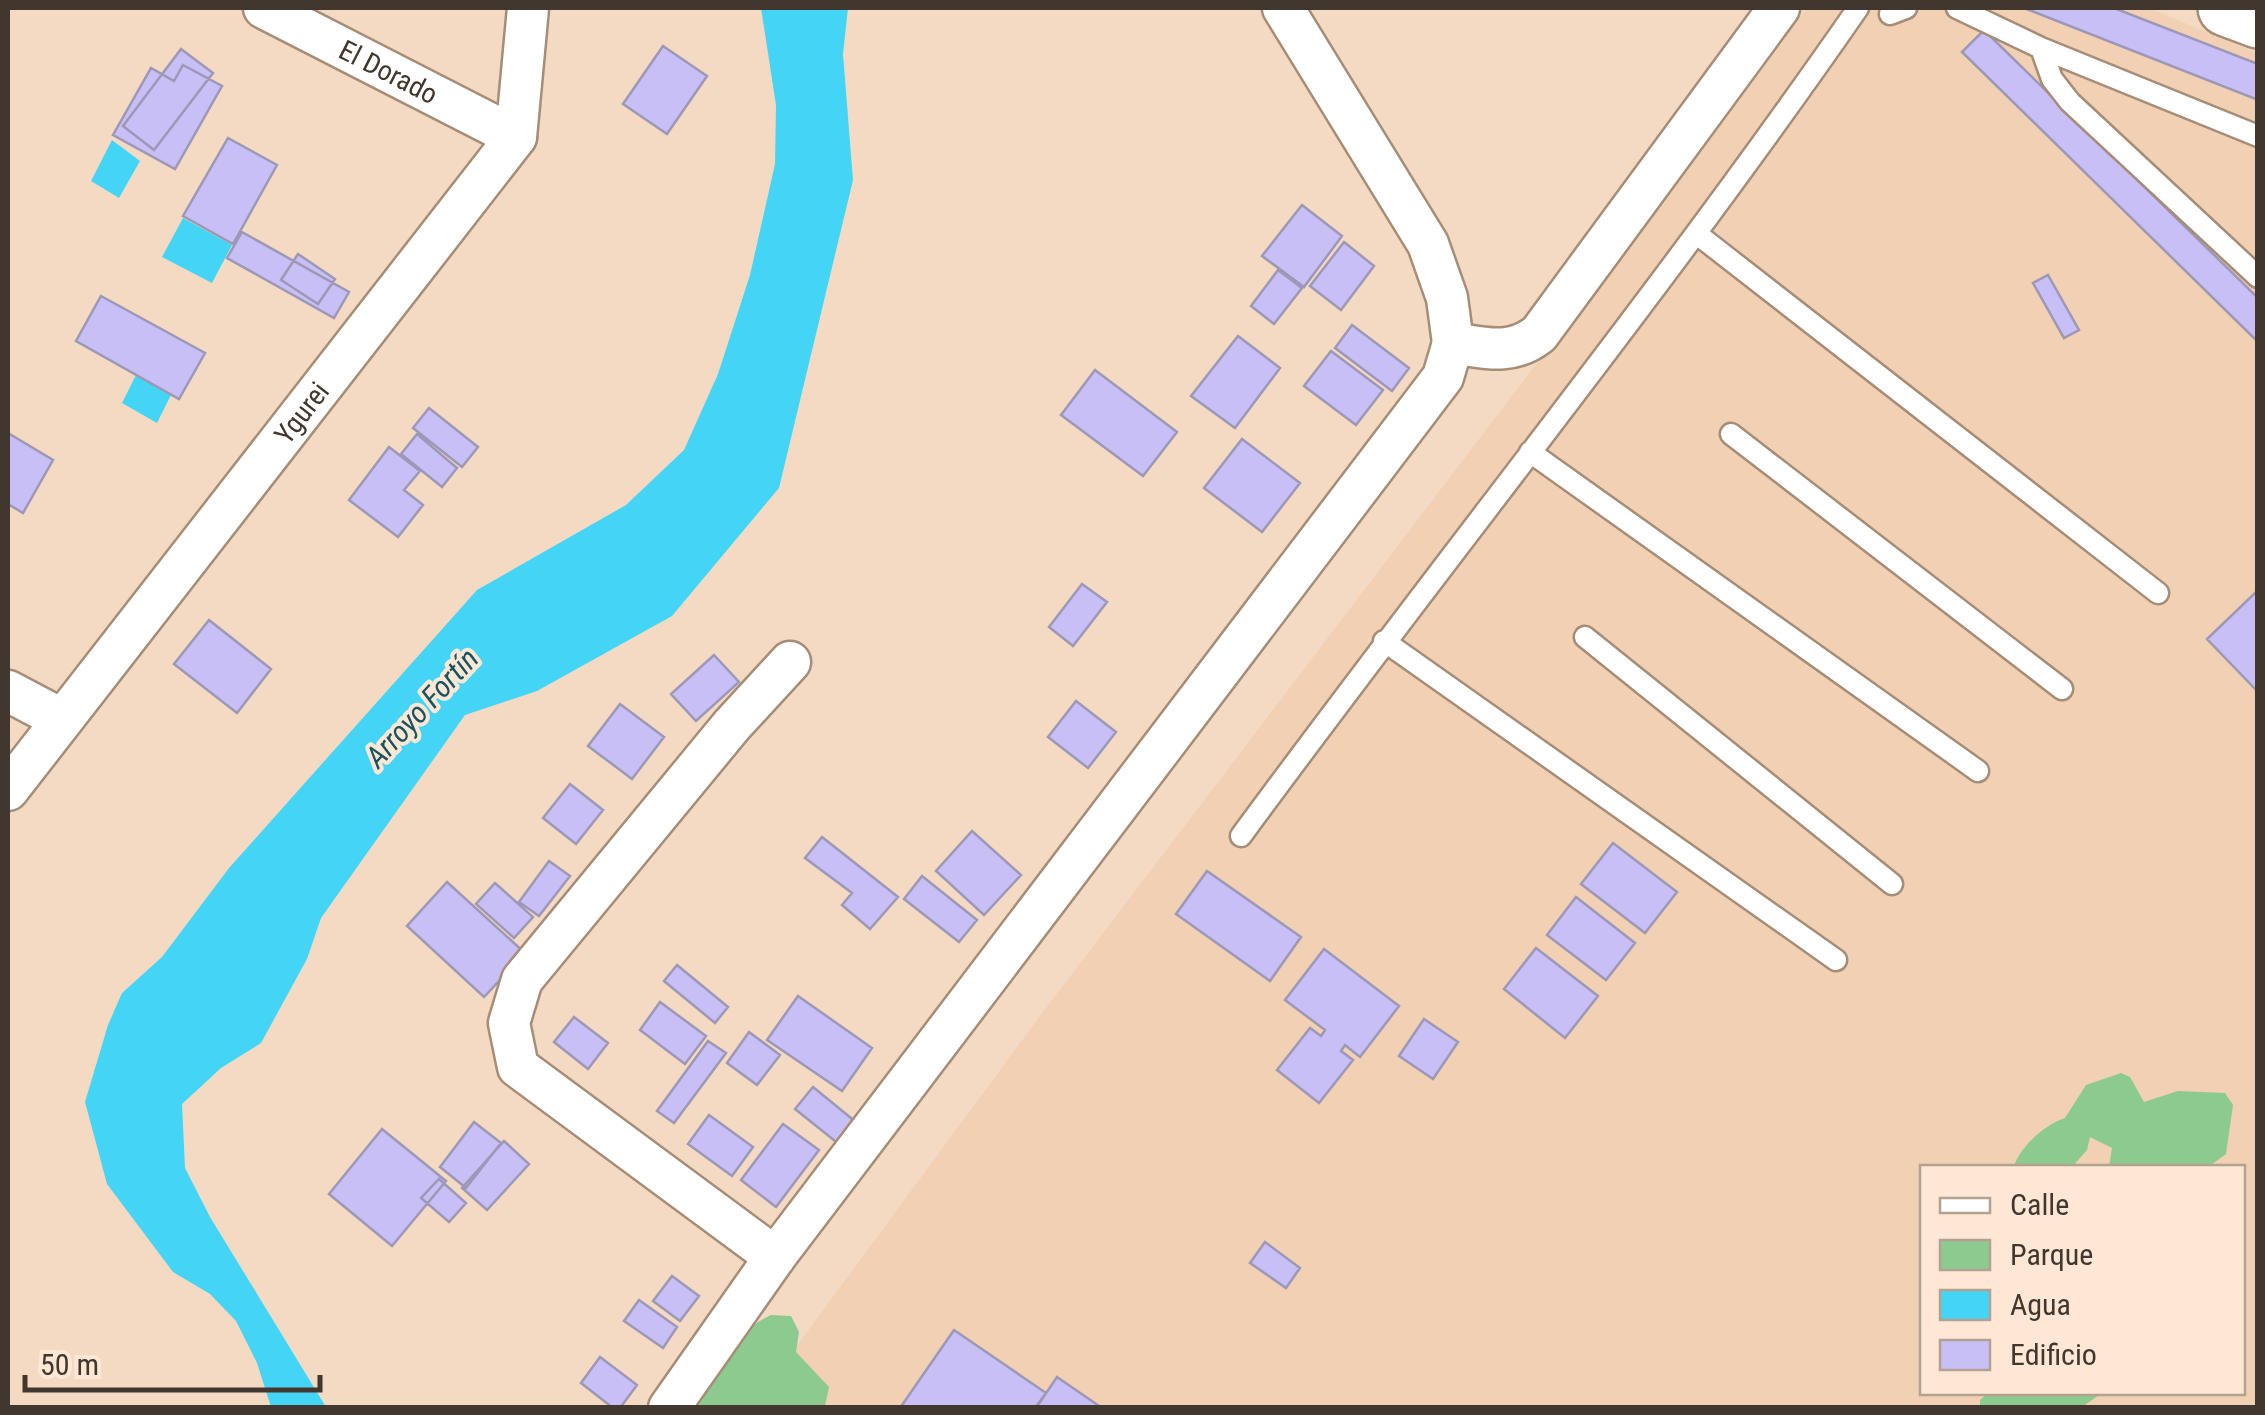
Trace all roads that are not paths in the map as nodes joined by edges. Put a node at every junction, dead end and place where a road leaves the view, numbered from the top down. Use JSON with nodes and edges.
{"nodes":[{"id":1,"x":264,"y":8,"type":"edge"},
{"id":2,"x":528,"y":8,"type":"edge"},
{"id":3,"x":1284,"y":8,"type":"edge"},
{"id":4,"x":1779,"y":8,"type":"edge"},
{"id":5,"x":1858,"y":8,"type":"edge"},
{"id":6,"x":1956,"y":8,"type":"edge"},
{"id":7,"x":2226,"y":8,"type":"edge"},
{"id":8,"x":2258,"y":20,"type":"edge"},
{"id":9,"x":2041,"y":48,"type":"junction"},
{"id":10,"x":516,"y":136,"type":"junction"},
{"id":11,"x":2258,"y":136,"type":"edge"},
{"id":12,"x":1698,"y":234,"type":"junction"},
{"id":13,"x":2258,"y":277,"type":"edge"},
{"id":14,"x":1453,"y":343,"type":"junction"},
{"id":15,"x":1731,"y":434,"type":"dead end"},
{"id":16,"x":1530,"y":452,"type":"junction"},
{"id":17,"x":2158,"y":593,"type":"dead end"},
{"id":18,"x":1585,"y":637,"type":"dead end"},
{"id":19,"x":1384,"y":641,"type":"junction"},
{"id":20,"x":790,"y":662,"type":"dead end"},
{"id":21,"x":2062,"y":688,"type":"dead end"},
{"id":22,"x":8,"y":691,"type":"edge"},
{"id":23,"x":61,"y":719,"type":"junction"},
{"id":24,"x":1978,"y":772,"type":"dead end"},
{"id":25,"x":8,"y":790,"type":"edge"},
{"id":26,"x":1241,"y":836,"type":"dead end"},
{"id":27,"x":1892,"y":884,"type":"dead end"},
{"id":28,"x":1836,"y":960,"type":"dead end"},
{"id":29,"x":775,"y":1258,"type":"junction"},
{"id":30,"x":669,"y":1408,"type":"edge"}],
"edges":[{"from":1,"to":10,"type":"street","name":"El Dorado"},
{"from":2,"to":10,"type":"street"},
{"from":3,"to":14,"type":"street"},
{"from":4,"to":14,"type":"street"},
{"from":5,"to":12,"type":"lane"},
{"from":6,"to":9,"type":"lane"},
{"from":7,"to":8,"type":"main road"},
{"from":9,"to":11,"type":"lane"},
{"from":9,"to":13,"type":"lane"},
{"from":10,"to":23,"type":"street","name":"Ygurei"},
{"from":12,"to":16,"type":"lane"},
{"from":12,"to":17,"type":"lane"},
{"from":14,"to":29,"type":"street"},
{"from":15,"to":21,"type":"lane"},
{"from":16,"to":19,"type":"lane"},
{"from":16,"to":24,"type":"lane"},
{"from":18,"to":27,"type":"lane"},
{"from":19,"to":26,"type":"lane"},
{"from":19,"to":28,"type":"lane"},
{"from":20,"to":29,"type":"street"},
{"from":22,"to":23,"type":"street"},
{"from":23,"to":25,"type":"street","name":"Ygurei"},
{"from":29,"to":30,"type":"street"}]}
